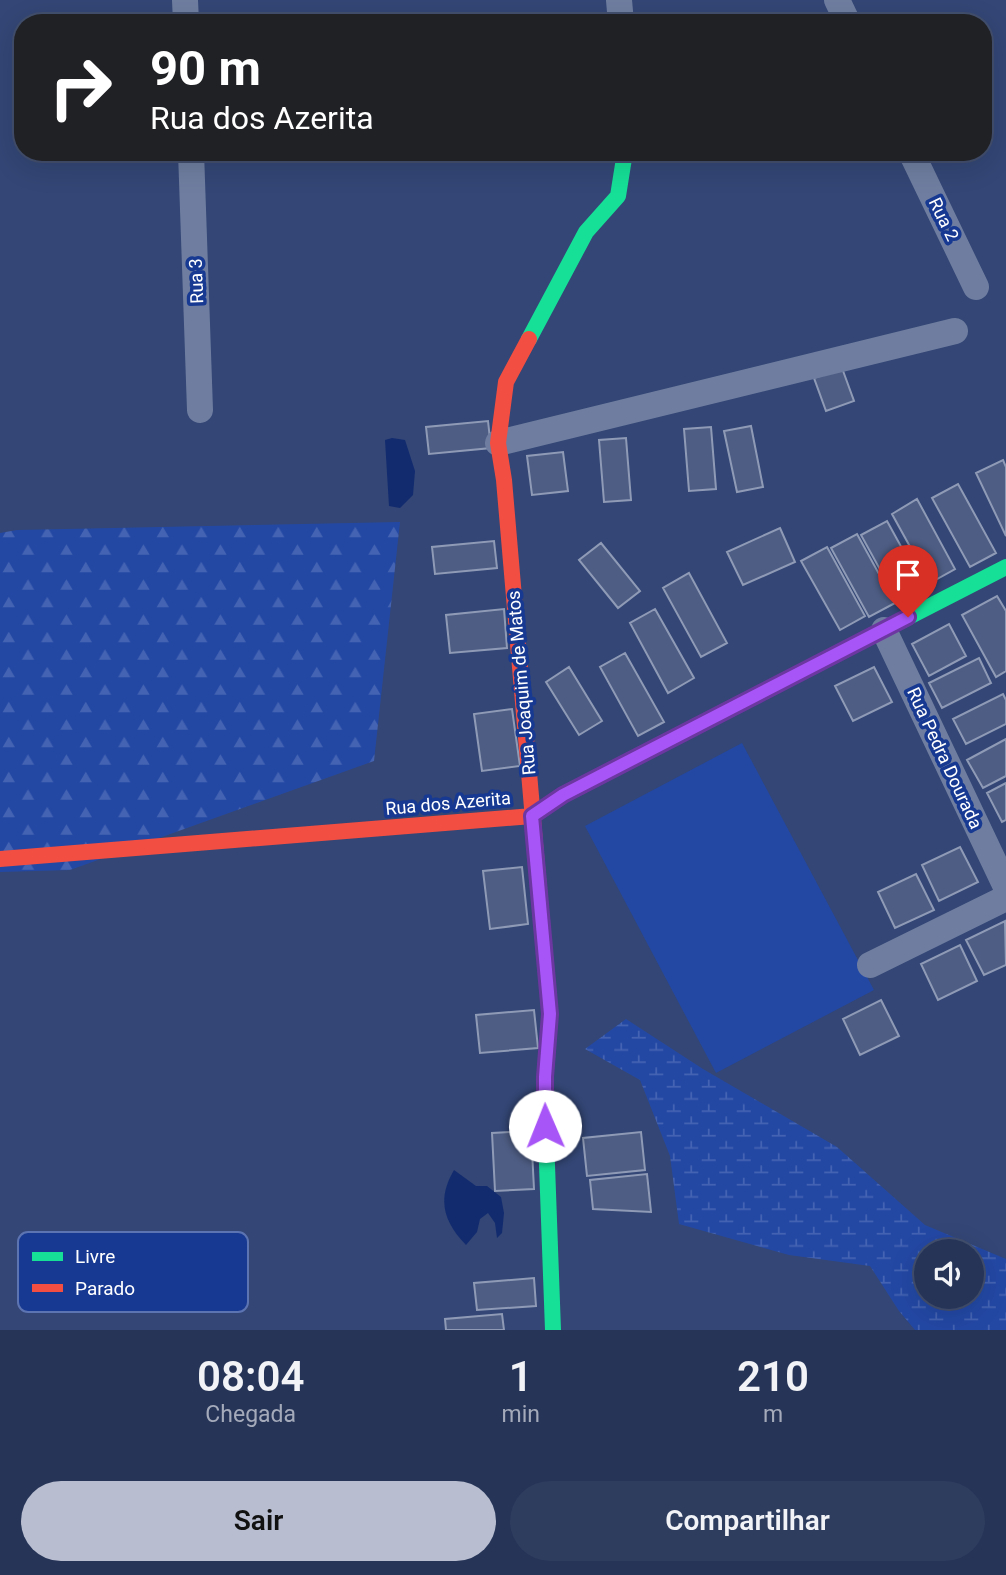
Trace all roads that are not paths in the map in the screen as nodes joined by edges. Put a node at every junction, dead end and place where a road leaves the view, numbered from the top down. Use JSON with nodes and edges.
{"nodes":[{"id":1,"x":191,"y":161,"type":"edge"},
{"id":2,"x":624,"y":161,"type":"edge"},
{"id":3,"x":915,"y":161,"type":"edge"},
{"id":4,"x":976,"y":287,"type":"dead end"},
{"id":5,"x":955,"y":331,"type":"dead end"},
{"id":6,"x":200,"y":410,"type":"dead end"},
{"id":7,"x":498,"y":443,"type":"junction"},
{"id":8,"x":1006,"y":567,"type":"edge"},
{"id":9,"x":884,"y":630,"type":"junction"},
{"id":10,"x":532,"y":816,"type":"junction"},
{"id":11,"x":0,"y":859,"type":"edge"},
{"id":12,"x":1006,"y":887,"type":"edge"},
{"id":13,"x":1006,"y":898,"type":"edge"},
{"id":14,"x":870,"y":965,"type":"dead end"},
{"id":15,"x":553,"y":1330,"type":"edge"}],
"edges":[{"from":1,"to":6,"type":"street","name":"Rua 3"},
{"from":2,"to":7,"type":"street","name":"Rua Joaquim de Matos"},
{"from":3,"to":4,"type":"street","name":"Rua 2"},
{"from":5,"to":7,"type":"street"},
{"from":7,"to":10,"type":"street","name":"Rua Joaquim de Matos"},
{"from":8,"to":9,"type":"street","name":"Rua dos Azerita"},
{"from":9,"to":10,"type":"street","name":"Rua dos Azerita"},
{"from":9,"to":12,"type":"street","name":"Rua Pedra Dourada"},
{"from":10,"to":11,"type":"street","name":"Rua dos Azerita"},
{"from":10,"to":15,"type":"street","name":"Rua Joaquim de Matos"},
{"from":13,"to":14,"type":"street"}]}
